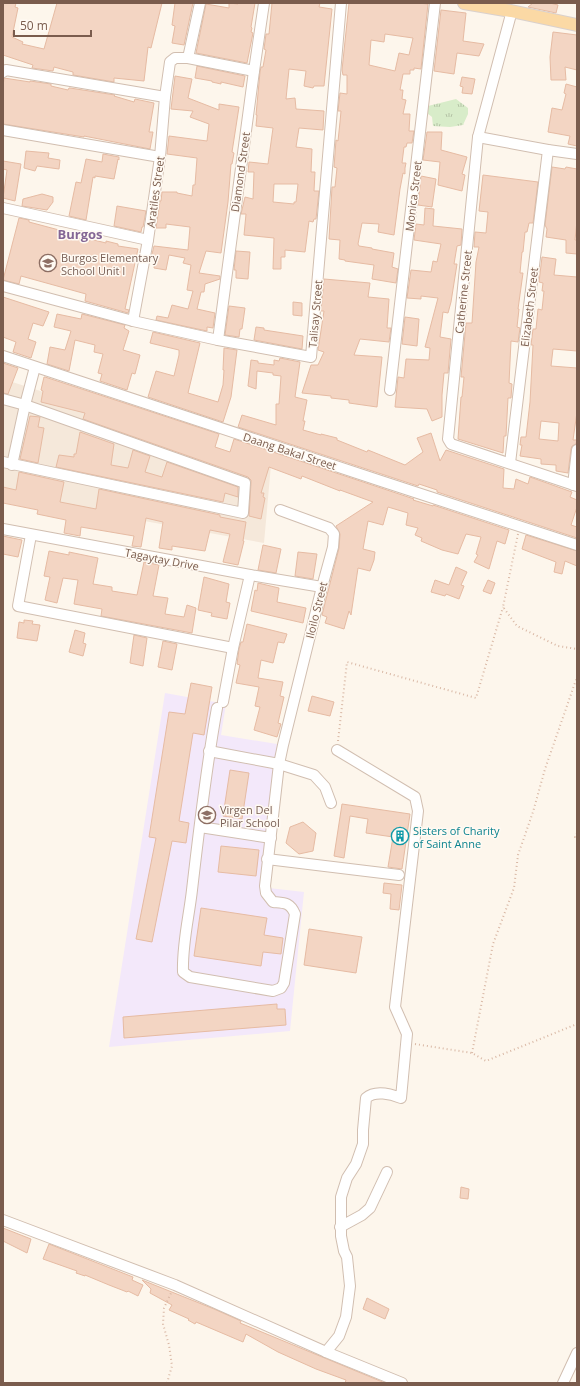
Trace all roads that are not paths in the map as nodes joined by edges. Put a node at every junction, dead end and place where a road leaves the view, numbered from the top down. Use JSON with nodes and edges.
{"nodes":[{"id":1,"x":200,"y":3,"type":"edge"},
{"id":2,"x":264,"y":3,"type":"edge"},
{"id":3,"x":341,"y":3,"type":"edge"},
{"id":4,"x":435,"y":3,"type":"edge"},
{"id":5,"x":464,"y":3,"type":"edge"},
{"id":6,"x":511,"y":11,"type":"junction"},
{"id":7,"x":577,"y":25,"type":"edge"},
{"id":8,"x":188,"y":58,"type":"junction"},
{"id":9,"x":254,"y":71,"type":"junction"},
{"id":10,"x":3,"y":72,"type":"edge"},
{"id":11,"x":165,"y":97,"type":"junction"},
{"id":12,"x":3,"y":130,"type":"edge"},
{"id":13,"x":478,"y":137,"type":"junction"},
{"id":14,"x":548,"y":150,"type":"junction"},
{"id":15,"x":577,"y":154,"type":"edge"},
{"id":16,"x":160,"y":157,"type":"junction"},
{"id":17,"x":3,"y":208,"type":"edge"},
{"id":18,"x":148,"y":240,"type":"junction"},
{"id":19,"x":3,"y":286,"type":"edge"},
{"id":20,"x":133,"y":321,"type":"junction"},
{"id":21,"x":218,"y":340,"type":"junction"},
{"id":22,"x":3,"y":356,"type":"edge"},
{"id":23,"x":35,"y":367,"type":"junction"},
{"id":24,"x":390,"y":390,"type":"dead end"},
{"id":25,"x":3,"y":399,"type":"edge"},
{"id":26,"x":25,"y":405,"type":"junction"},
{"id":27,"x":577,"y":450,"type":"edge"},
{"id":28,"x":510,"y":463,"type":"junction"},
{"id":29,"x":8,"y":464,"type":"edge"},
{"id":30,"x":575,"y":486,"type":"edge"},
{"id":31,"x":280,"y":510,"type":"dead end"},
{"id":32,"x":3,"y":529,"type":"edge"},
{"id":33,"x":31,"y":534,"type":"junction"},
{"id":34,"x":577,"y":545,"type":"edge"},
{"id":35,"x":250,"y":575,"type":"junction"},
{"id":36,"x":322,"y":587,"type":"junction"},
{"id":37,"x":233,"y":648,"type":"junction"},
{"id":38,"x":337,"y":750,"type":"road end"},
{"id":39,"x":209,"y":751,"type":"junction"},
{"id":40,"x":279,"y":764,"type":"junction"},
{"id":41,"x":331,"y":803,"type":"dead end"},
{"id":42,"x":200,"y":828,"type":"junction"},
{"id":43,"x":270,"y":838,"type":"junction"},
{"id":44,"x":267,"y":859,"type":"junction"},
{"id":45,"x":399,"y":875,"type":"dead end"},
{"id":46,"x":387,"y":1172,"type":"dead end"},
{"id":47,"x":3,"y":1220,"type":"edge"},
{"id":48,"x":340,"y":1227,"type":"junction"},
{"id":49,"x":326,"y":1352,"type":"junction"},
{"id":50,"x":577,"y":1353,"type":"edge"},
{"id":51,"x":402,"y":1383,"type":"edge"},
{"id":52,"x":563,"y":1383,"type":"edge"}],
"edges":[{"from":1,"to":8,"type":"street"},
{"from":2,"to":9,"type":"street","name":"Diamond Street"},
{"from":3,"to":21,"type":"street","name":"Talisay Street"},
{"from":4,"to":24,"type":"street","name":"Monica Street"},
{"from":5,"to":6,"type":"main road"},
{"from":6,"to":7,"type":"main road"},
{"from":6,"to":13,"type":"street","name":"Catherine Street"},
{"from":8,"to":9,"type":"street"},
{"from":8,"to":11,"type":"street","name":"Aratiles Street"},
{"from":9,"to":21,"type":"street","name":"Diamond Street"},
{"from":10,"to":11,"type":"street"},
{"from":11,"to":16,"type":"street","name":"Aratiles Street"},
{"from":12,"to":16,"type":"street"},
{"from":13,"to":14,"type":"street"},
{"from":13,"to":28,"type":"street","name":"Catherine Street"},
{"from":14,"to":15,"type":"street"},
{"from":14,"to":28,"type":"street","name":"Elizabeth Street"},
{"from":16,"to":18,"type":"street","name":"Aratiles Street"},
{"from":17,"to":18,"type":"street"},
{"from":18,"to":20,"type":"street","name":"Aratiles Street"},
{"from":19,"to":20,"type":"street","name":"Talisay Street"},
{"from":20,"to":21,"type":"street","name":"Talisay Street"},
{"from":22,"to":23,"type":"street","name":"Daang Bakal Street"},
{"from":23,"to":26,"type":"street"},
{"from":23,"to":34,"type":"street","name":"Daang Bakal Street"},
{"from":25,"to":26,"type":"street"},
{"from":26,"to":29,"type":"street"},
{"from":26,"to":29,"type":"street"},
{"from":27,"to":30,"type":"street"},
{"from":28,"to":30,"type":"street","name":"Catherine Street"},
{"from":31,"to":36,"type":"street","name":"Iloilo Street"},
{"from":32,"to":33,"type":"street","name":"Tagaytay Drive"},
{"from":33,"to":35,"type":"street","name":"Tagaytay Drive"},
{"from":33,"to":37,"type":"street"},
{"from":35,"to":36,"type":"street","name":"Tagaytay Drive"},
{"from":35,"to":37,"type":"street"},
{"from":36,"to":40,"type":"street","name":"Iloilo Street"},
{"from":37,"to":39,"type":"street"},
{"from":38,"to":48,"type":"street"},
{"from":39,"to":40,"type":"street"},
{"from":39,"to":42,"type":"street"},
{"from":40,"to":41,"type":"street"},
{"from":40,"to":43,"type":"street","name":"Iloilo Street"},
{"from":42,"to":43,"type":"street"},
{"from":42,"to":44,"type":"street","name":"Iloilo Street"},
{"from":43,"to":44,"type":"street","name":"Iloilo Street"},
{"from":44,"to":45,"type":"street"},
{"from":46,"to":48,"type":"street"},
{"from":47,"to":49,"type":"street"},
{"from":48,"to":49,"type":"street"},
{"from":49,"to":51,"type":"street"},
{"from":50,"to":52,"type":"street"}]}
